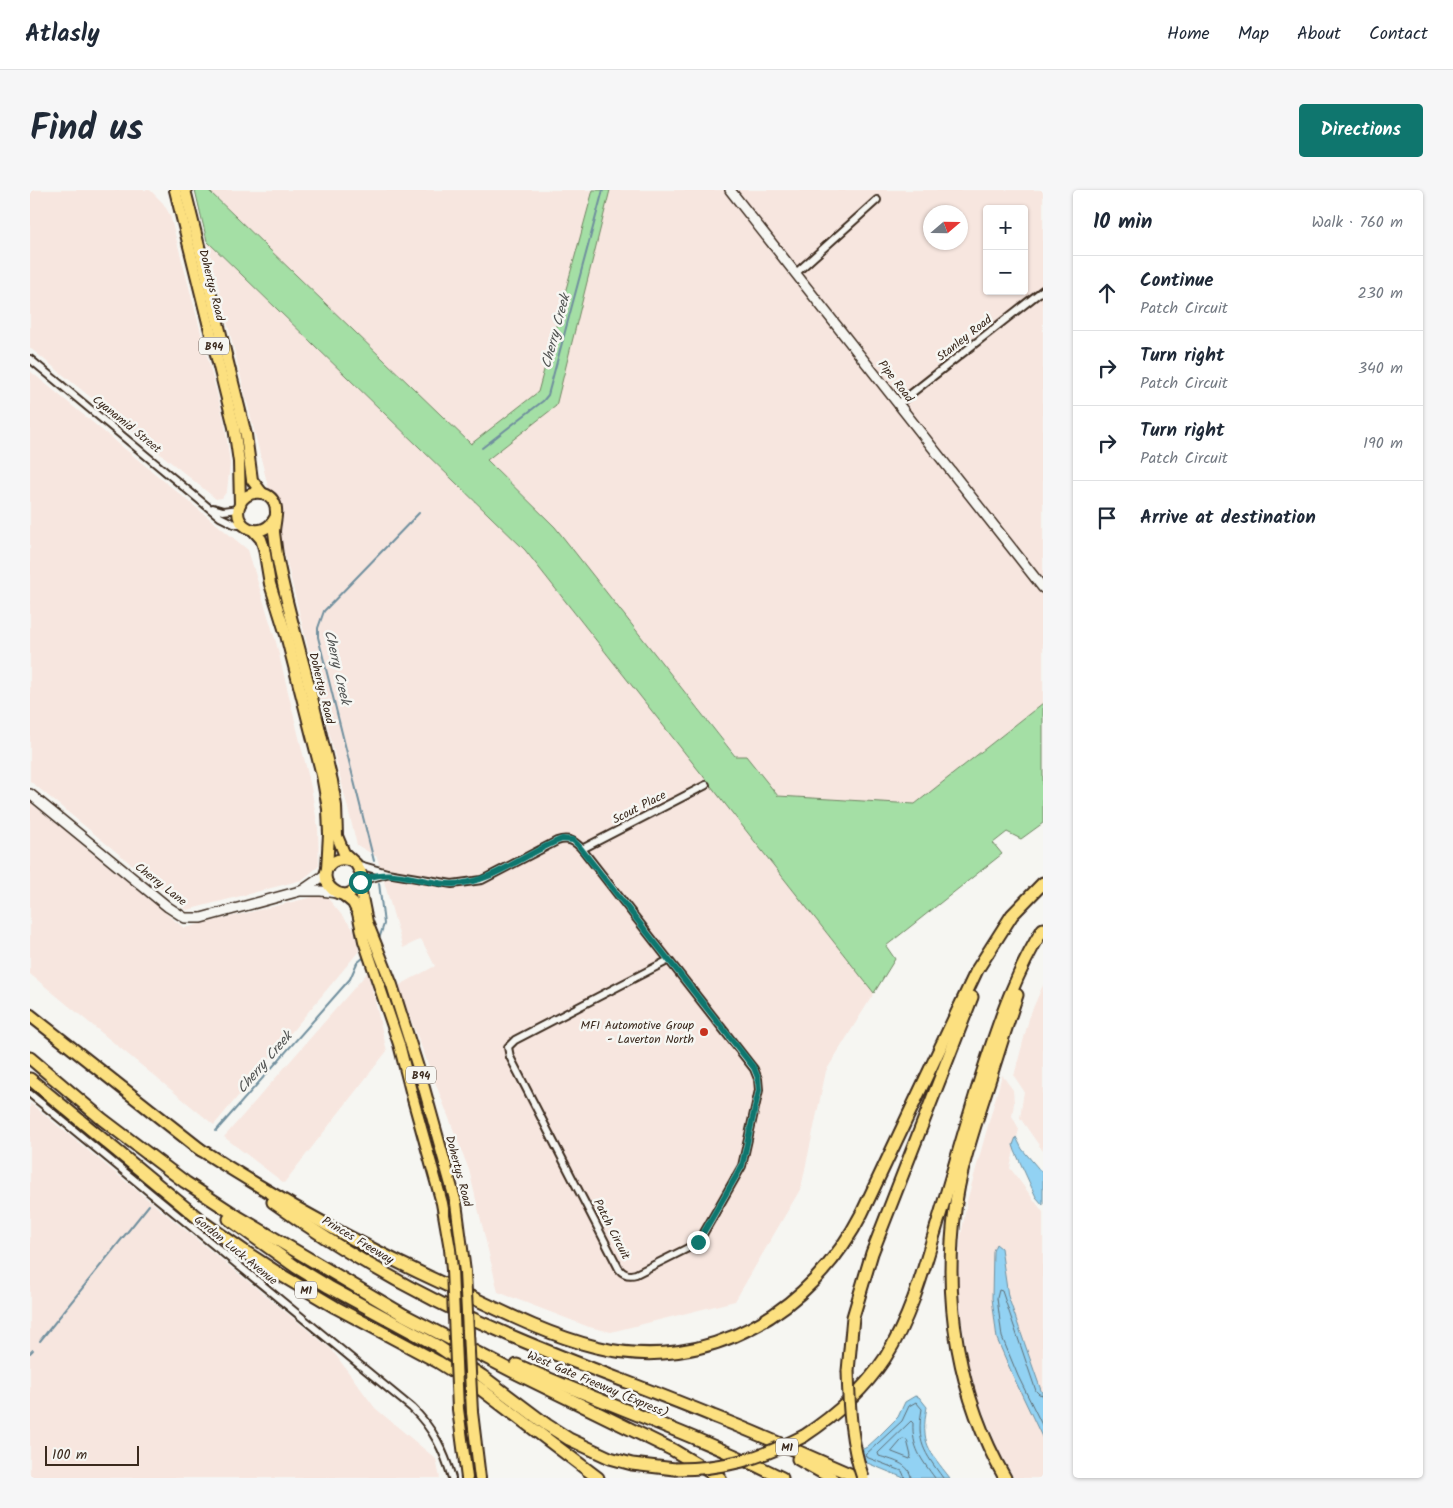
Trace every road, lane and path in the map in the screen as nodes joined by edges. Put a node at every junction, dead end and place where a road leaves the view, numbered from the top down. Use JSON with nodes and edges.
{"nodes":[{"id":1,"x":175,"y":190,"type":"edge"},
{"id":2,"x":185,"y":190,"type":"edge"},
{"id":3,"x":730,"y":190,"type":"edge"},
{"id":4,"x":877,"y":200,"type":"dead end"},
{"id":5,"x":796,"y":274,"type":"junction"},
{"id":6,"x":1043,"y":290,"type":"edge"},
{"id":7,"x":30,"y":359,"type":"edge"},
{"id":8,"x":898,"y":404,"type":"junction"},
{"id":9,"x":262,"y":493,"type":"junction"},
{"id":10,"x":210,"y":507,"type":"junction"},
{"id":11,"x":239,"y":507,"type":"junction"},
{"id":12,"x":275,"y":518,"type":"junction"},
{"id":13,"x":249,"y":528,"type":"junction"},
{"id":14,"x":1043,"y":588,"type":"edge"},
{"id":15,"x":706,"y":785,"type":"dead end"},
{"id":16,"x":30,"y":794,"type":"edge"},
{"id":17,"x":582,"y":849,"type":"junction"},
{"id":18,"x":354,"y":862,"type":"junction"},
{"id":19,"x":327,"y":872,"type":"junction"},
{"id":20,"x":387,"y":873,"type":"junction"},
{"id":21,"x":360,"y":881,"type":"junction"},
{"id":22,"x":1043,"y":883,"type":"edge"},
{"id":23,"x":300,"y":891,"type":"junction"},
{"id":24,"x":339,"y":893,"type":"junction"},
{"id":25,"x":1043,"y":930,"type":"edge"},
{"id":26,"x":1043,"y":936,"type":"edge"},
{"id":27,"x":669,"y":960,"type":"junction"},
{"id":28,"x":30,"y":1015,"type":"edge"},
{"id":29,"x":30,"y":1058,"type":"edge"},
{"id":30,"x":30,"y":1079,"type":"edge"},
{"id":31,"x":30,"y":1094,"type":"edge"},
{"id":32,"x":102,"y":1119,"type":"junction"},
{"id":33,"x":195,"y":1146,"type":"junction"},
{"id":34,"x":404,"y":1315,"type":"junction"},
{"id":35,"x":714,"y":1416,"type":"junction"},
{"id":36,"x":452,"y":1478,"type":"edge"},
{"id":37,"x":467,"y":1478,"type":"edge"},
{"id":38,"x":480,"y":1478,"type":"edge"},
{"id":39,"x":598,"y":1478,"type":"edge"},
{"id":40,"x":720,"y":1478,"type":"edge"},
{"id":41,"x":782,"y":1478,"type":"edge"},
{"id":42,"x":832,"y":1478,"type":"edge"},
{"id":43,"x":859,"y":1478,"type":"edge"},
{"id":44,"x":863,"y":1478,"type":"edge"},
{"id":45,"x":1004,"y":1478,"type":"edge"}],
"edges":[{"from":1,"to":11,"type":"main road","name":"Dohertys Road","number":"B94"},
{"from":2,"to":9,"type":"main road","name":"Dohertys Road","number":"B94"},
{"from":3,"to":5,"type":"street","name":"Pipe Road"},
{"from":4,"to":5,"type":"street"},
{"from":5,"to":8,"type":"street","name":"Pipe Road"},
{"from":6,"to":8,"type":"street","name":"Stanley Road"},
{"from":7,"to":10,"type":"street","name":"Cyanamid Street"},
{"from":8,"to":14,"type":"street","name":"Pipe Road"},
{"from":9,"to":11,"type":"main road"},
{"from":9,"to":12,"type":"main road","number":"B94"},
{"from":10,"to":11,"type":"street"},
{"from":10,"to":13,"type":"street","name":"Cyanamid Street"},
{"from":11,"to":13,"type":"main road","number":"B94"},
{"from":12,"to":13,"type":"main road"},
{"from":12,"to":18,"type":"main road","name":"Dohertys Road","number":"B94"},
{"from":13,"to":19,"type":"main road","name":"Dohertys Road","number":"B94"},
{"from":15,"to":17,"type":"street","name":"Scout Place"},
{"from":16,"to":23,"type":"street","name":"Cherry Lane"},
{"from":17,"to":20,"type":"street","name":"Patch Circuit"},
{"from":17,"to":27,"type":"street","name":"Patch Circuit"},
{"from":18,"to":19,"type":"main road"},
{"from":18,"to":20,"type":"street","name":"Patch Circuit"},
{"from":18,"to":21,"type":"main road","number":"B94"},
{"from":19,"to":23,"type":"street","name":"Cherry Lane"},
{"from":19,"to":24,"type":"main road","number":"B94"},
{"from":20,"to":21,"type":"street","name":"Patch Circuit"},
{"from":21,"to":24,"type":"main road"},
{"from":21,"to":38,"type":"main road","name":"Dohertys Road","number":"B94","bridge":true},
{"from":22,"to":33,"type":"highway"},
{"from":22,"to":44,"type":"highway","bridge":true},
{"from":23,"to":24,"type":"street","name":"Cherry Lane"},
{"from":24,"to":37,"type":"main road","name":"Dohertys Road","number":"B94","bridge":true},
{"from":25,"to":32,"type":"highway","bridge":true},
{"from":26,"to":45,"type":"highway"},
{"from":27,"to":27,"type":"street","name":"Patch Circuit"},
{"from":28,"to":33,"type":"highway","name":"Princes Freeway","number":"M1"},
{"from":29,"to":32,"type":"highway","number":"M1"},
{"from":30,"to":39,"type":"highway","number":"M1"},
{"from":31,"to":36,"type":"street","name":"Gordon Luck Avenue"},
{"from":32,"to":34,"type":"highway","number":"M1"},
{"from":33,"to":35,"type":"highway","name":"Princes Freeway","number":"M1"},
{"from":34,"to":40,"type":"highway"},
{"from":34,"to":41,"type":"highway","name":"West Gate Freeway (Express)","number":"M1"},
{"from":35,"to":42,"type":"highway","number":"M1"},
{"from":35,"to":43,"type":"highway","number":"M1"}]}
